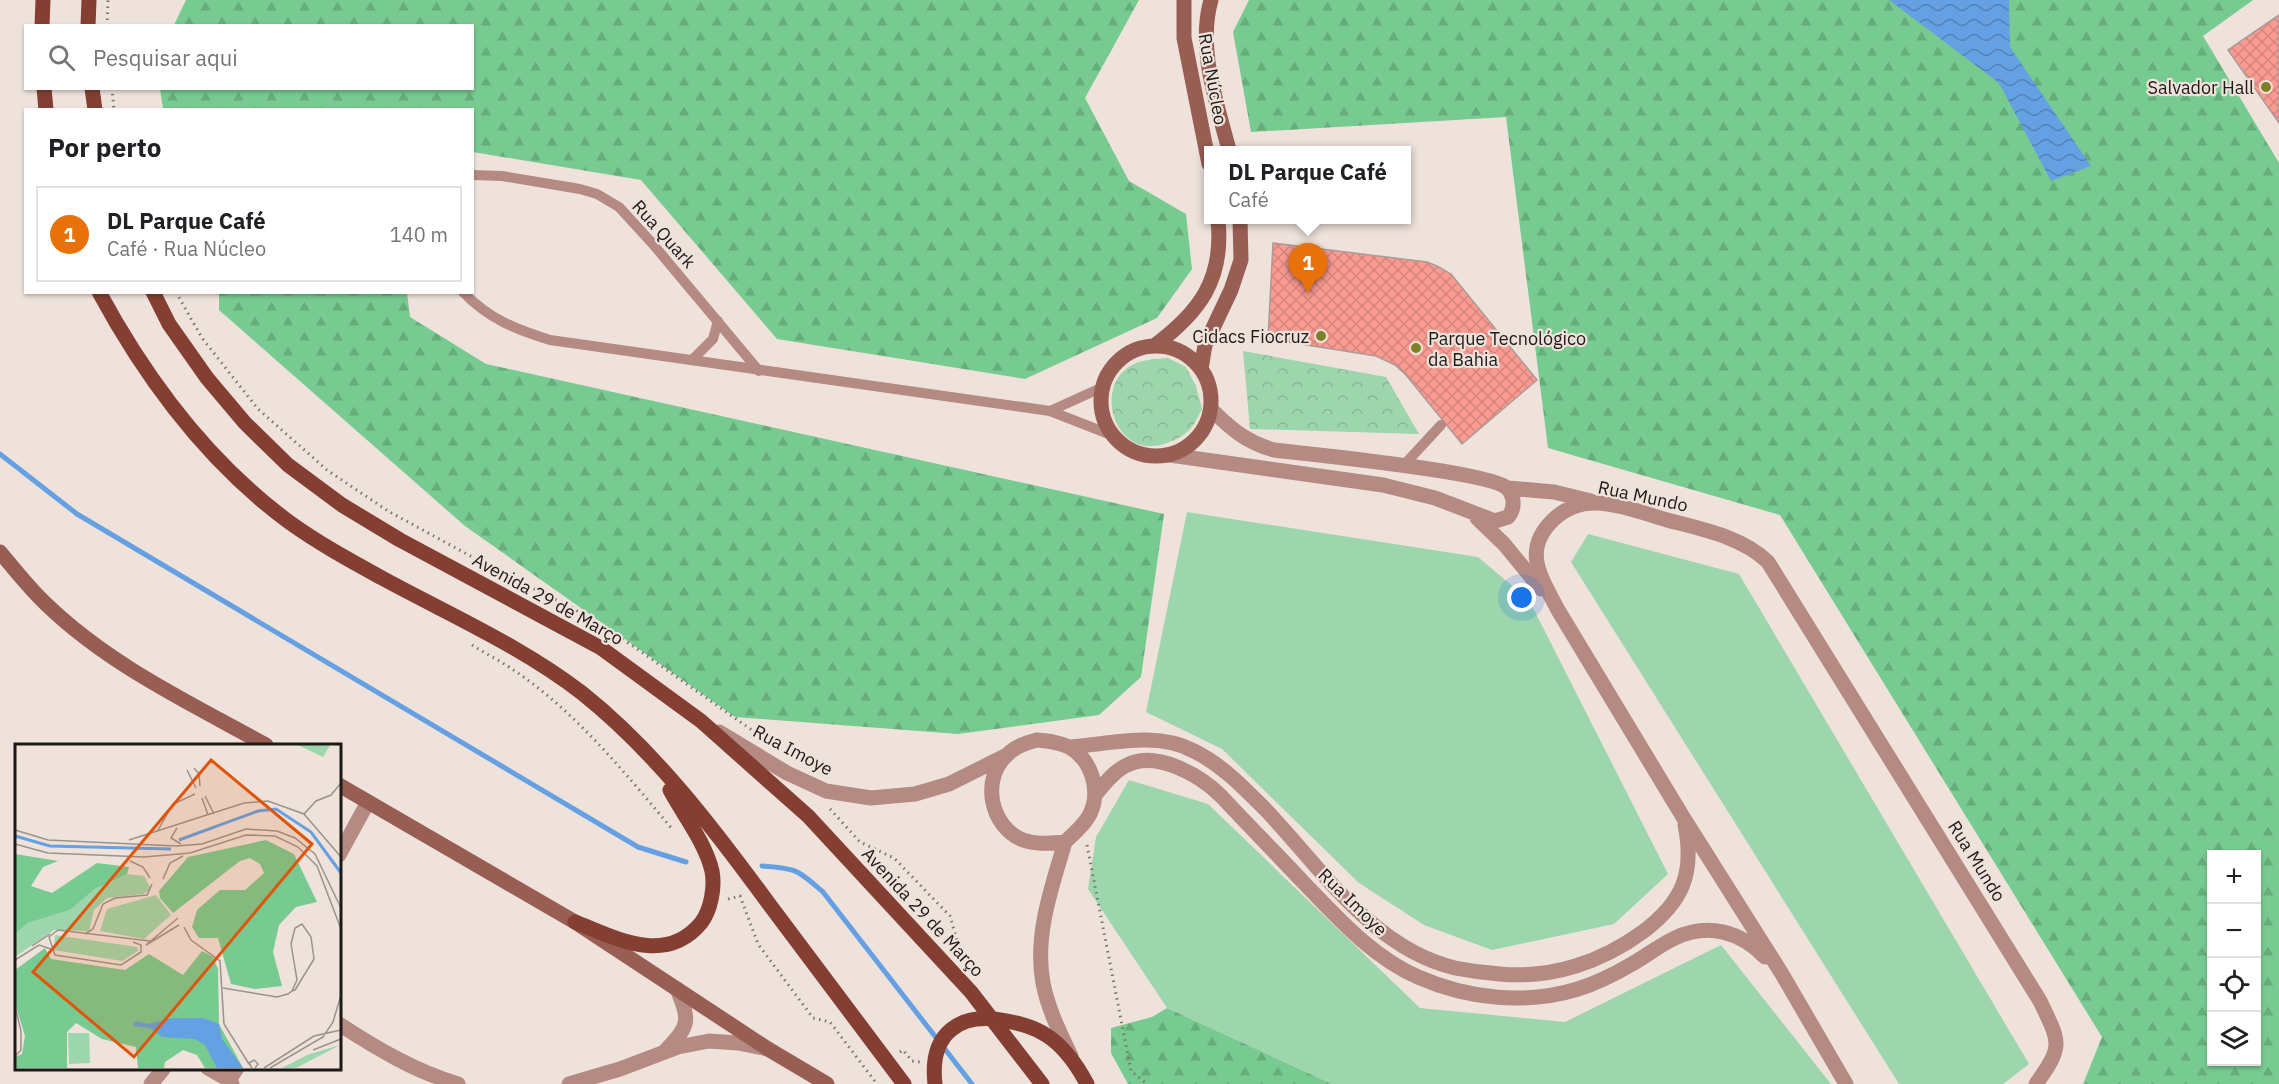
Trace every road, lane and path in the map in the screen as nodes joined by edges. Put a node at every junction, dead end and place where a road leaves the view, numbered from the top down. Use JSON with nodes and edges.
{"nodes":[{"id":1,"x":43,"y":0,"type":"edge"},
{"id":2,"x":89,"y":0,"type":"edge"},
{"id":3,"x":108,"y":0,"type":"edge"},
{"id":4,"x":1184,"y":0,"type":"edge"},
{"id":5,"x":1211,"y":0,"type":"edge"},
{"id":6,"x":42,"y":24,"type":"edge"},
{"id":7,"x":88,"y":24,"type":"edge"},
{"id":8,"x":107,"y":24,"type":"edge"},
{"id":9,"x":44,"y":90,"type":"edge"},
{"id":10,"x":92,"y":90,"type":"edge"},
{"id":11,"x":112,"y":90,"type":"edge"},
{"id":12,"x":46,"y":108,"type":"edge"},
{"id":13,"x":95,"y":108,"type":"edge"},
{"id":14,"x":114,"y":108,"type":"edge"},
{"id":15,"x":1205,"y":146,"type":"edge"},
{"id":16,"x":1228,"y":146,"type":"edge"},
{"id":17,"x":474,"y":175,"type":"edge"},
{"id":18,"x":1219,"y":224,"type":"edge"},
{"id":19,"x":1240,"y":224,"type":"edge"},
{"id":20,"x":100,"y":294,"type":"edge"},
{"id":21,"x":154,"y":294,"type":"edge"},
{"id":22,"x":465,"y":294,"type":"edge"},
{"id":23,"x":718,"y":321,"type":"junction"},
{"id":24,"x":1154,"y":346,"type":"junction"},
{"id":25,"x":693,"y":359,"type":"junction"},
{"id":26,"x":1201,"y":369,"type":"junction"},
{"id":27,"x":759,"y":371,"type":"junction"},
{"id":28,"x":1102,"y":387,"type":"junction"},
{"id":29,"x":1211,"y":409,"type":"junction"},
{"id":30,"x":1050,"y":411,"type":"junction"},
{"id":31,"x":1441,"y":425,"type":"dead end"},
{"id":32,"x":1114,"y":436,"type":"junction"},
{"id":33,"x":1170,"y":454,"type":"junction"},
{"id":34,"x":1403,"y":466,"type":"junction"},
{"id":35,"x":1508,"y":489,"type":"junction"},
{"id":36,"x":1597,"y":503,"type":"junction"},
{"id":37,"x":1468,"y":511,"type":"junction"},
{"id":38,"x":0,"y":552,"type":"edge"},
{"id":39,"x":1558,"y":610,"type":"junction"},
{"id":40,"x":465,"y":641,"type":"dead end"},
{"id":41,"x":701,"y":721,"type":"junction"},
{"id":42,"x":264,"y":744,"type":"edge"},
{"id":43,"x":1070,"y":747,"type":"junction"},
{"id":44,"x":1007,"y":754,"type":"junction"},
{"id":45,"x":654,"y":761,"type":"junction"},
{"id":46,"x":340,"y":786,"type":"edge"},
{"id":47,"x":1095,"y":795,"type":"junction"},
{"id":48,"x":368,"y":802,"type":"junction"},
{"id":49,"x":1683,"y":817,"type":"junction"},
{"id":50,"x":1083,"y":825,"type":"junction"},
{"id":51,"x":677,"y":834,"type":"dead end"},
{"id":52,"x":1065,"y":842,"type":"junction"},
{"id":53,"x":340,"y":853,"type":"edge"},
{"id":54,"x":711,"y":897,"type":"junction"},
{"id":55,"x":575,"y":922,"type":"junction"},
{"id":56,"x":1782,"y":974,"type":"junction"},
{"id":57,"x":677,"y":989,"type":"junction"},
{"id":58,"x":983,"y":1018,"type":"junction"},
{"id":59,"x":340,"y":1025,"type":"edge"},
{"id":60,"x":768,"y":1049,"type":"junction"},
{"id":61,"x":664,"y":1052,"type":"junction"},
{"id":62,"x":2056,"y":1052,"type":"junction"},
{"id":63,"x":1071,"y":1056,"type":"junction"},
{"id":64,"x":163,"y":1069,"type":"edge"},
{"id":65,"x":211,"y":1069,"type":"edge"},
{"id":66,"x":232,"y":1077,"type":"edge"},
{"id":67,"x":151,"y":1084,"type":"edge"},
{"id":68,"x":458,"y":1084,"type":"edge"},
{"id":69,"x":570,"y":1084,"type":"edge"},
{"id":70,"x":827,"y":1084,"type":"edge"},
{"id":71,"x":877,"y":1084,"type":"edge"},
{"id":72,"x":904,"y":1084,"type":"edge"},
{"id":73,"x":934,"y":1084,"type":"edge"},
{"id":74,"x":1042,"y":1084,"type":"edge"},
{"id":75,"x":1087,"y":1084,"type":"edge"},
{"id":76,"x":1148,"y":1084,"type":"edge"},
{"id":77,"x":1846,"y":1084,"type":"edge"},
{"id":78,"x":2036,"y":1084,"type":"edge"},
{"id":79,"x":2045,"y":1084,"type":"edge"}],
"edges":[{"from":1,"to":6,"type":"main road"},
{"from":2,"to":7,"type":"main road"},
{"from":3,"to":8,"type":"path"},
{"from":4,"to":15,"type":"street","name":"Rua Núcleo"},
{"from":5,"to":16,"type":"street","name":"Rua Núcleo"},
{"from":9,"to":12,"type":"main road"},
{"from":10,"to":13,"type":"main road"},
{"from":11,"to":14,"type":"path"},
{"from":17,"to":23,"type":"lane","name":"Rua Quark"},
{"from":18,"to":24,"type":"street"},
{"from":19,"to":26,"type":"street"},
{"from":20,"to":45,"type":"main road"},
{"from":21,"to":41,"type":"main road","name":"Avenida 29 de Março"},
{"from":22,"to":25,"type":"lane"},
{"from":23,"to":25,"type":"lane"},
{"from":23,"to":27,"type":"lane","name":"Rua Quark"},
{"from":24,"to":26,"type":"street"},
{"from":24,"to":28,"type":"street"},
{"from":25,"to":27,"type":"lane"},
{"from":26,"to":29,"type":"street"},
{"from":27,"to":30,"type":"lane"},
{"from":28,"to":30,"type":"lane"},
{"from":28,"to":32,"type":"street"},
{"from":29,"to":33,"type":"street"},
{"from":29,"to":34,"type":"street"},
{"from":30,"to":32,"type":"lane"},
{"from":31,"to":34,"type":"lane"},
{"from":32,"to":33,"type":"street"},
{"from":33,"to":37,"type":"street"},
{"from":34,"to":35,"type":"street"},
{"from":35,"to":36,"type":"street"},
{"from":35,"to":37,"type":"street"},
{"from":36,"to":39,"type":"street","name":"Rua Mundo"},
{"from":36,"to":62,"type":"street","name":"Rua Mundo"},
{"from":37,"to":39,"type":"street"},
{"from":38,"to":42,"type":"street"},
{"from":39,"to":49,"type":"street","name":"Rua Mundo"},
{"from":40,"to":51,"type":"path"},
{"from":41,"to":44,"type":"street","name":"Rua Imoye"},
{"from":41,"to":58,"type":"main road","name":"Avenida 29 de Março"},
{"from":43,"to":44,"type":"street"},
{"from":43,"to":47,"type":"street"},
{"from":43,"to":49,"type":"street","name":"Rua Imoye"},
{"from":44,"to":52,"type":"street"},
{"from":45,"to":54,"type":"main road"},
{"from":45,"to":72,"type":"main road"},
{"from":46,"to":48,"type":"street"},
{"from":47,"to":50,"type":"street"},
{"from":47,"to":56,"type":"street","name":"Rua Imoye"},
{"from":48,"to":53,"type":"street"},
{"from":48,"to":55,"type":"street"},
{"from":49,"to":56,"type":"street","name":"Rua Mundo"},
{"from":50,"to":52,"type":"street"},
{"from":50,"to":76,"type":"path"},
{"from":52,"to":63,"type":"street"},
{"from":54,"to":55,"type":"main road"},
{"from":54,"to":71,"type":"path"},
{"from":55,"to":57,"type":"street"},
{"from":56,"to":77,"type":"street","name":"Rua Mundo"},
{"from":57,"to":60,"type":"street"},
{"from":57,"to":61,"type":"street"},
{"from":58,"to":63,"type":"main road"},
{"from":58,"to":73,"type":"main road"},
{"from":58,"to":74,"type":"main road","name":"Avenida 29 de Março"},
{"from":59,"to":68,"type":"street"},
{"from":60,"to":61,"type":"street"},
{"from":60,"to":70,"type":"street"},
{"from":61,"to":69,"type":"street"},
{"from":62,"to":78,"type":"street"},
{"from":62,"to":79,"type":"street"},
{"from":63,"to":75,"type":"main road"},
{"from":64,"to":67,"type":"street"},
{"from":65,"to":66,"type":"street"}]}
